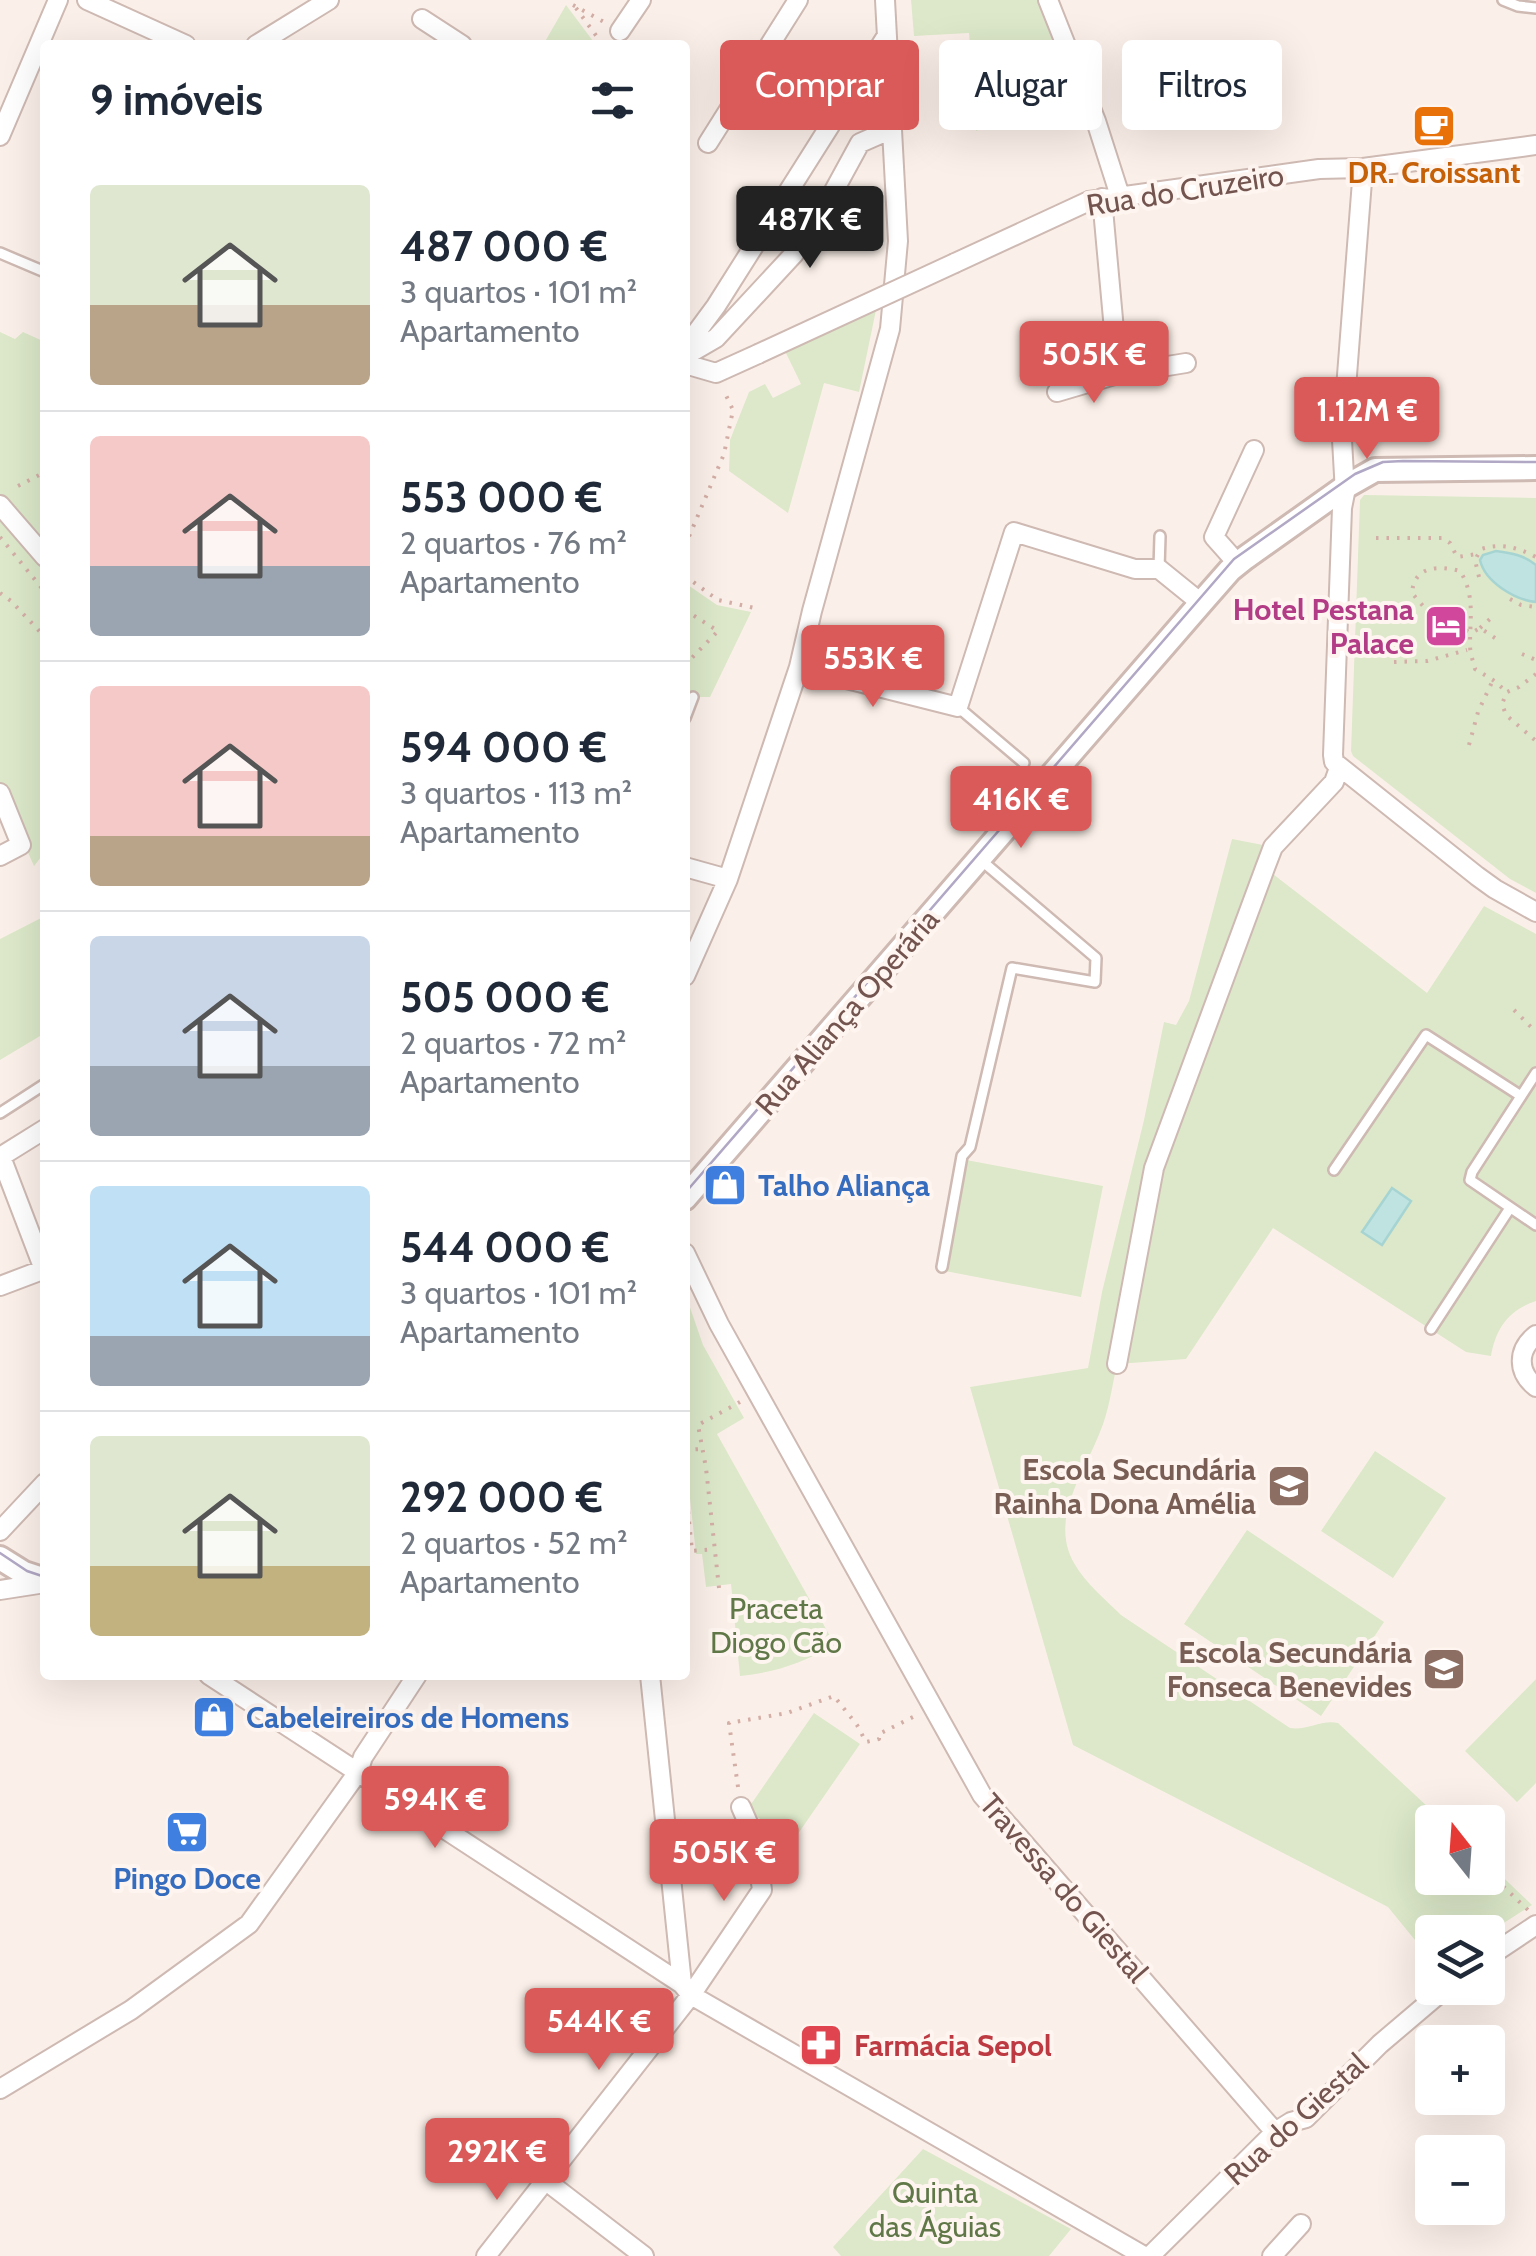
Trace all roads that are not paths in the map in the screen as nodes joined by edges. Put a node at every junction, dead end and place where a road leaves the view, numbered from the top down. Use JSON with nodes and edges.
{"nodes":[{"id":1,"x":58,"y":0,"type":"edge"},
{"id":2,"x":86,"y":0,"type":"edge"},
{"id":3,"x":329,"y":0,"type":"edge"},
{"id":4,"x":641,"y":0,"type":"edge"},
{"id":5,"x":798,"y":0,"type":"edge"},
{"id":6,"x":884,"y":0,"type":"edge"},
{"id":7,"x":1048,"y":0,"type":"edge"},
{"id":8,"x":1503,"y":0,"type":"edge"},
{"id":9,"x":1536,"y":8,"type":"edge"},
{"id":10,"x":422,"y":20,"type":"dead end"},
{"id":11,"x":620,"y":31,"type":"road end"},
{"id":12,"x":887,"y":37,"type":"junction"},
{"id":13,"x":41,"y":40,"type":"edge"},
{"id":14,"x":175,"y":40,"type":"edge"},
{"id":15,"x":264,"y":40,"type":"edge"},
{"id":16,"x":454,"y":40,"type":"edge"},
{"id":17,"x":887,"y":40,"type":"edge"},
{"id":18,"x":40,"y":42,"type":"edge"},
{"id":19,"x":890,"y":130,"type":"edge"},
{"id":20,"x":892,"y":130,"type":"edge"},
{"id":21,"x":0,"y":136,"type":"edge"},
{"id":22,"x":708,"y":143,"type":"dead end"},
{"id":23,"x":1536,"y":145,"type":"edge"},
{"id":24,"x":1363,"y":168,"type":"junction"},
{"id":25,"x":1111,"y":197,"type":"junction"},
{"id":26,"x":0,"y":253,"type":"edge"},
{"id":27,"x":40,"y":270,"type":"edge"},
{"id":28,"x":690,"y":345,"type":"edge"},
{"id":29,"x":690,"y":350,"type":"edge"},
{"id":30,"x":1186,"y":363,"type":"dead end"},
{"id":31,"x":690,"y":365,"type":"edge"},
{"id":32,"x":1118,"y":374,"type":"junction"},
{"id":33,"x":1058,"y":392,"type":"dead end"},
{"id":34,"x":1254,"y":450,"type":"dead end"},
{"id":35,"x":1536,"y":468,"type":"edge"},
{"id":36,"x":1345,"y":487,"type":"junction"},
{"id":37,"x":0,"y":506,"type":"edge"},
{"id":38,"x":1160,"y":536,"type":"dead end"},
{"id":39,"x":40,"y":551,"type":"edge"},
{"id":40,"x":1238,"y":564,"type":"junction"},
{"id":41,"x":1159,"y":569,"type":"junction"},
{"id":42,"x":1201,"y":604,"type":"junction"},
{"id":43,"x":799,"y":667,"type":"junction"},
{"id":44,"x":693,"y":697,"type":"dead end"},
{"id":45,"x":690,"y":705,"type":"edge"},
{"id":46,"x":958,"y":707,"type":"junction"},
{"id":47,"x":1024,"y":763,"type":"dead end"},
{"id":48,"x":1339,"y":768,"type":"junction"},
{"id":49,"x":0,"y":794,"type":"edge"},
{"id":50,"x":0,"y":856,"type":"edge"},
{"id":51,"x":980,"y":859,"type":"junction"},
{"id":52,"x":690,"y":868,"type":"edge"},
{"id":53,"x":728,"y":879,"type":"junction"},
{"id":54,"x":1536,"y":912,"type":"edge"},
{"id":55,"x":690,"y":958,"type":"edge"},
{"id":56,"x":1536,"y":1073,"type":"edge"},
{"id":57,"x":40,"y":1087,"type":"edge"},
{"id":58,"x":1521,"y":1096,"type":"junction"},
{"id":59,"x":0,"y":1113,"type":"edge"},
{"id":60,"x":40,"y":1132,"type":"edge"},
{"id":61,"x":0,"y":1156,"type":"edge"},
{"id":62,"x":1334,"y":1170,"type":"dead end"},
{"id":63,"x":690,"y":1192,"type":"edge"},
{"id":64,"x":1510,"y":1208,"type":"junction"},
{"id":65,"x":1536,"y":1225,"type":"edge"},
{"id":66,"x":40,"y":1257,"type":"edge"},
{"id":67,"x":690,"y":1264,"type":"edge"},
{"id":68,"x":942,"y":1267,"type":"dead end"},
{"id":69,"x":40,"y":1272,"type":"edge"},
{"id":70,"x":0,"y":1286,"type":"edge"},
{"id":71,"x":1432,"y":1329,"type":"dead end"},
{"id":72,"x":1536,"y":1335,"type":"edge"},
{"id":73,"x":1117,"y":1364,"type":"dead end"},
{"id":74,"x":1536,"y":1387,"type":"edge"},
{"id":75,"x":40,"y":1488,"type":"edge"},
{"id":76,"x":0,"y":1531,"type":"edge"},
{"id":77,"x":0,"y":1558,"type":"edge"},
{"id":78,"x":40,"y":1579,"type":"edge"},
{"id":79,"x":40,"y":1582,"type":"edge"},
{"id":80,"x":0,"y":1590,"type":"edge"},
{"id":81,"x":216,"y":1680,"type":"edge"},
{"id":82,"x":414,"y":1680,"type":"edge"},
{"id":83,"x":651,"y":1680,"type":"edge"},
{"id":84,"x":358,"y":1772,"type":"junction"},
{"id":85,"x":741,"y":1807,"type":"road end"},
{"id":86,"x":1536,"y":1921,"type":"edge"},
{"id":87,"x":1505,"y":1944,"type":"edge"},
{"id":88,"x":686,"y":1989,"type":"junction"},
{"id":89,"x":1426,"y":2005,"type":"edge"},
{"id":90,"x":0,"y":2090,"type":"edge"},
{"id":91,"x":1275,"y":2132,"type":"junction"},
{"id":92,"x":545,"y":2180,"type":"junction"},
{"id":93,"x":1301,"y":2224,"type":"dead end"},
{"id":94,"x":486,"y":2256,"type":"edge"},
{"id":95,"x":644,"y":2256,"type":"edge"},
{"id":96,"x":1147,"y":2256,"type":"edge"},
{"id":97,"x":1272,"y":2256,"type":"edge"}],
"edges":[{"from":1,"to":13,"type":"street"},
{"from":2,"to":14,"type":"street"},
{"from":3,"to":15,"type":"street"},
{"from":4,"to":11,"type":"street"},
{"from":5,"to":22,"type":"street"},
{"from":6,"to":12,"type":"street"},
{"from":7,"to":25,"type":"street"},
{"from":8,"to":9,"type":"lane"},
{"from":10,"to":16,"type":"street"},
{"from":12,"to":17,"type":"street"},
{"from":12,"to":28,"type":"street"},
{"from":18,"to":21,"type":"street"},
{"from":19,"to":29,"type":"street"},
{"from":20,"to":43,"type":"street"},
{"from":23,"to":24,"type":"street","name":"Rua do Cruzeiro"},
{"from":24,"to":25,"type":"street","name":"Rua do Cruzeiro"},
{"from":24,"to":36,"type":"street"},
{"from":25,"to":31,"type":"street","name":"Rua do Cruzeiro","bridge":true},
{"from":25,"to":32,"type":"street"},
{"from":26,"to":27,"type":"lane"},
{"from":30,"to":32,"type":"street"},
{"from":32,"to":33,"type":"street"},
{"from":34,"to":40,"type":"street"},
{"from":35,"to":36,"type":"street","name":"Rua Aliança Operária"},
{"from":36,"to":40,"type":"street","name":"Rua Aliança Operária"},
{"from":36,"to":48,"type":"street"},
{"from":37,"to":39,"type":"street"},
{"from":38,"to":41,"type":"lane"},
{"from":40,"to":42,"type":"street","name":"Rua Aliança Operária"},
{"from":41,"to":42,"type":"street"},
{"from":41,"to":46,"type":"street"},
{"from":42,"to":51,"type":"street","name":"Rua Aliança Operária"},
{"from":43,"to":46,"type":"street"},
{"from":43,"to":53,"type":"street"},
{"from":44,"to":45,"type":"lane"},
{"from":46,"to":47,"type":"lane"},
{"from":48,"to":54,"type":"street"},
{"from":48,"to":73,"type":"street"},
{"from":49,"to":50,"type":"street"},
{"from":51,"to":63,"type":"street","name":"Rua Aliança Operária"},
{"from":51,"to":68,"type":"lane"},
{"from":52,"to":53,"type":"street"},
{"from":53,"to":55,"type":"street"},
{"from":56,"to":58,"type":"lane"},
{"from":57,"to":59,"type":"lane"},
{"from":58,"to":62,"type":"lane"},
{"from":58,"to":64,"type":"lane"},
{"from":60,"to":61,"type":"street"},
{"from":61,"to":66,"type":"street"},
{"from":64,"to":65,"type":"lane"},
{"from":64,"to":71,"type":"lane"},
{"from":67,"to":91,"type":"street","name":"Travessa do Giestal"},
{"from":69,"to":70,"type":"street"},
{"from":72,"to":74,"type":"street"},
{"from":75,"to":76,"type":"street"},
{"from":77,"to":78,"type":"street"},
{"from":79,"to":80,"type":"street"},
{"from":81,"to":84,"type":"street"},
{"from":82,"to":84,"type":"street"},
{"from":83,"to":88,"type":"street"},
{"from":84,"to":88,"type":"street"},
{"from":84,"to":90,"type":"street"},
{"from":85,"to":88,"type":"street"},
{"from":86,"to":87,"type":"street"},
{"from":88,"to":92,"type":"street"},
{"from":88,"to":96,"type":"street"},
{"from":89,"to":91,"type":"street","name":"Rua do Giestal"},
{"from":91,"to":96,"type":"street","name":"Rua do Giestal"},
{"from":92,"to":94,"type":"street"},
{"from":92,"to":95,"type":"street"},
{"from":93,"to":97,"type":"street"}]}
